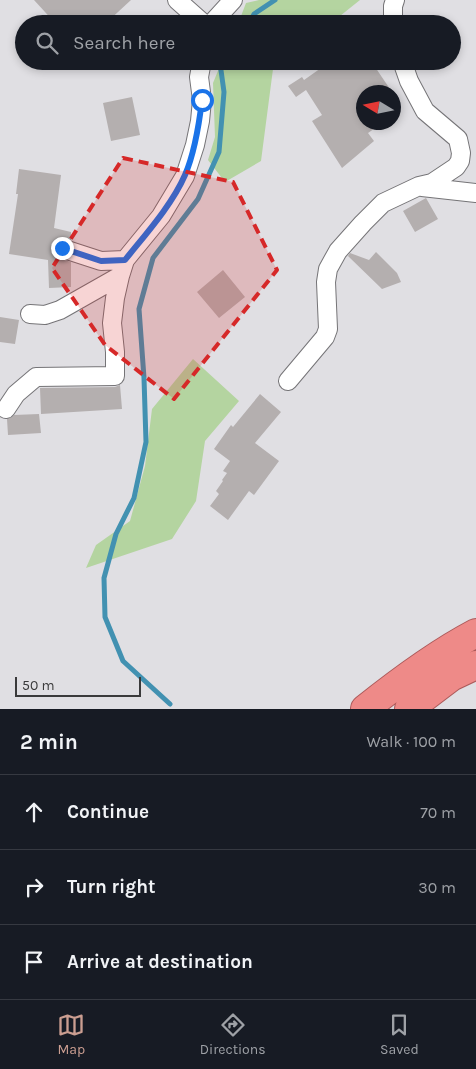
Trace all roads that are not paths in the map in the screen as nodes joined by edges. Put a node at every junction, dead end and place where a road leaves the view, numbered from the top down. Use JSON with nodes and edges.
{"nodes":[{"id":1,"x":177,"y":0,"type":"edge"},
{"id":2,"x":233,"y":0,"type":"edge"},
{"id":3,"x":395,"y":0,"type":"edge"},
{"id":4,"x":194,"y":15,"type":"edge"},
{"id":5,"x":219,"y":15,"type":"edge"},
{"id":6,"x":393,"y":15,"type":"edge"},
{"id":7,"x":200,"y":70,"type":"edge"},
{"id":8,"x":405,"y":70,"type":"edge"},
{"id":9,"x":419,"y":186,"type":"junction"},
{"id":10,"x":476,"y":193,"type":"edge"},
{"id":11,"x":62,"y":248,"type":"dead end"},
{"id":12,"x":122,"y":268,"type":"junction"},
{"id":13,"x":30,"y":314,"type":"dead end"},
{"id":14,"x":288,"y":381,"type":"dead end"},
{"id":15,"x":6,"y":409,"type":"dead end"},
{"id":16,"x":476,"y":633,"type":"edge"},
{"id":17,"x":476,"y":665,"type":"edge"},
{"id":18,"x":365,"y":709,"type":"edge"},
{"id":19,"x":409,"y":709,"type":"edge"}],
"edges":[{"from":1,"to":4,"type":"street"},
{"from":2,"to":5,"type":"street"},
{"from":3,"to":6,"type":"street"},
{"from":7,"to":12,"type":"street"},
{"from":8,"to":9,"type":"street"},
{"from":9,"to":10,"type":"street"},
{"from":9,"to":14,"type":"street"},
{"from":11,"to":12,"type":"street"},
{"from":12,"to":13,"type":"street"},
{"from":12,"to":15,"type":"street"},
{"from":16,"to":18,"type":"highway"},
{"from":17,"to":19,"type":"highway"}]}
